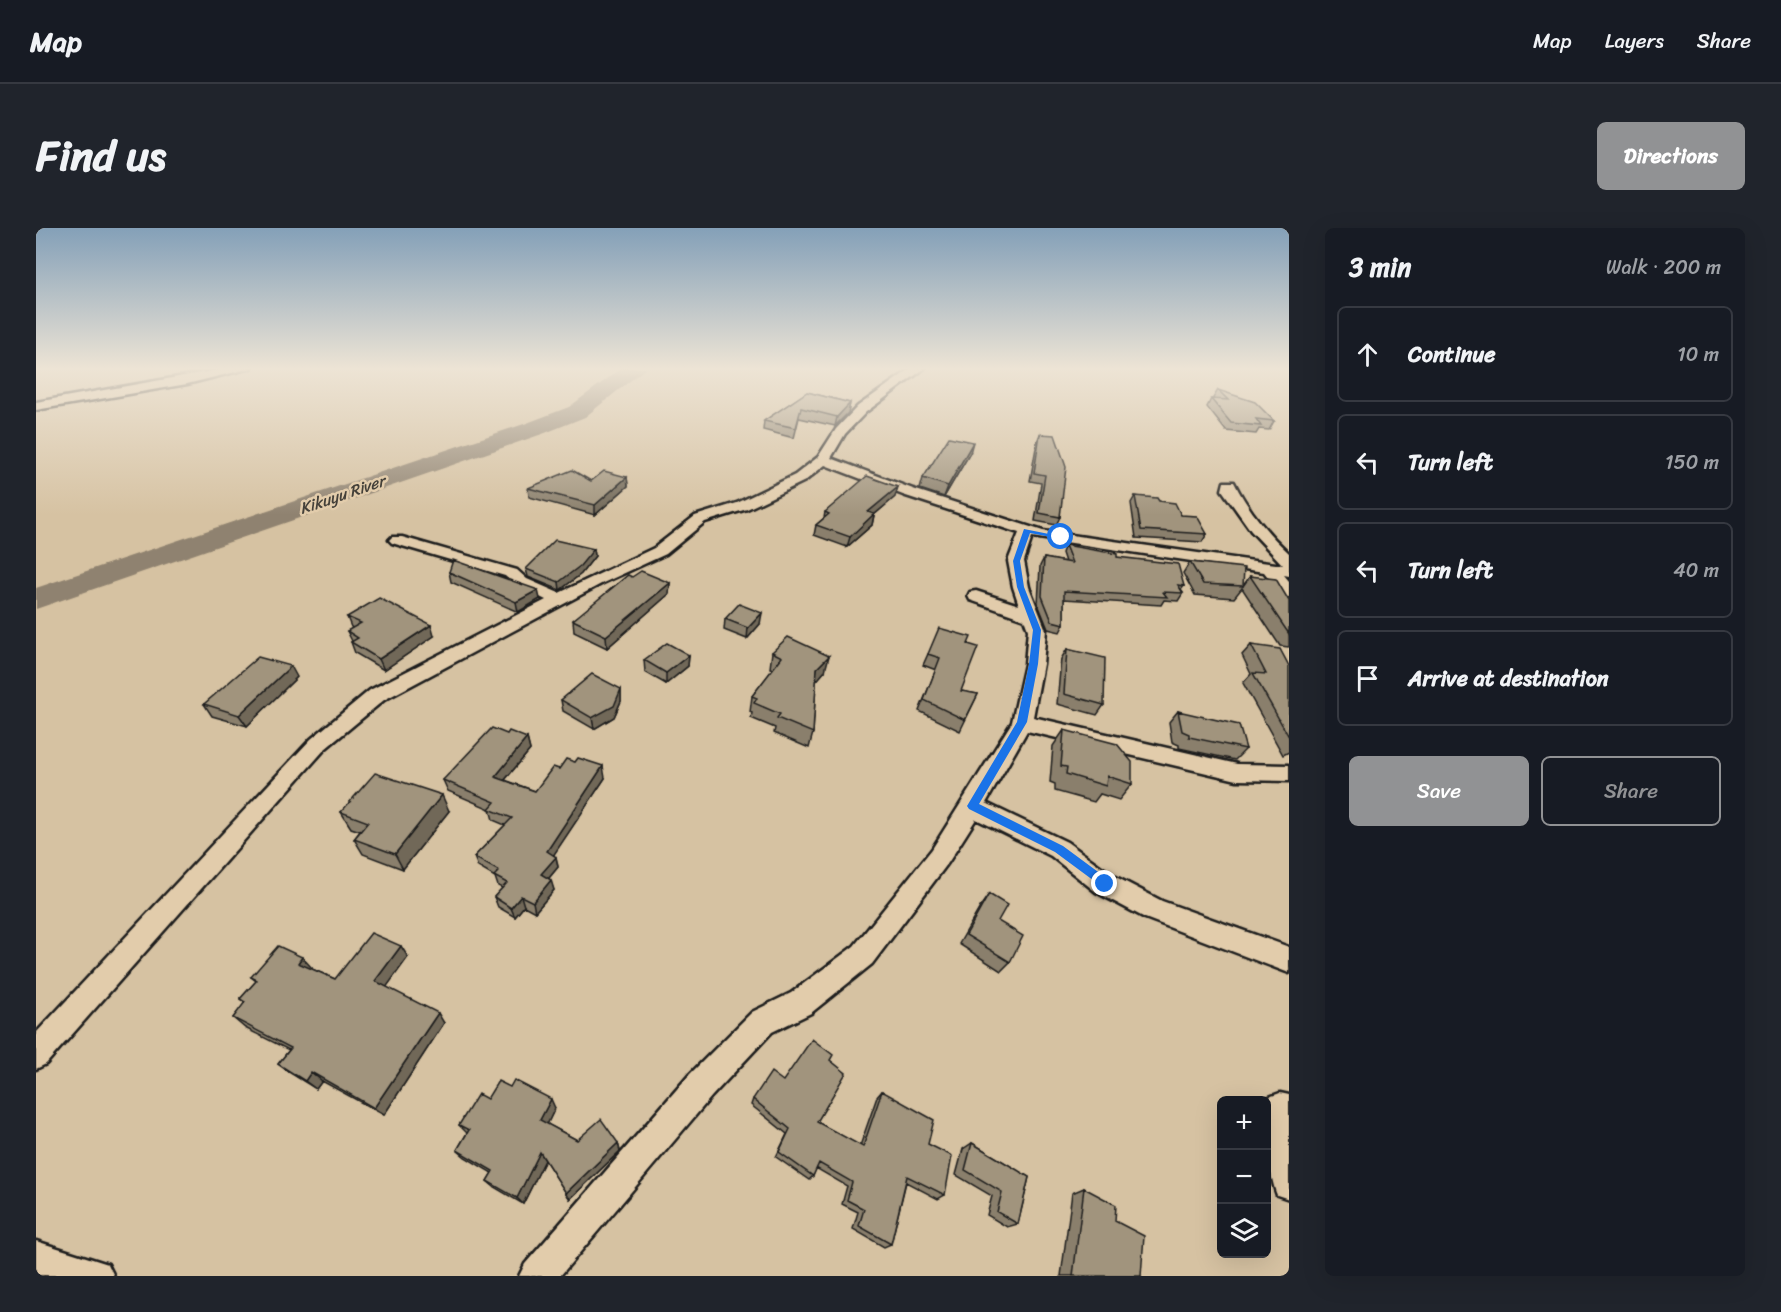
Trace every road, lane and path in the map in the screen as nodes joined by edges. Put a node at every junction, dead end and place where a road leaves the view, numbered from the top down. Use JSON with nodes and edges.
{"nodes":[{"id":1,"x":854,"y":417,"type":"edge"},
{"id":2,"x":823,"y":460,"type":"junction"},
{"id":3,"x":1228,"y":485,"type":"dead end"},
{"id":4,"x":1027,"y":531,"type":"junction"},
{"id":5,"x":397,"y":540,"type":"dead end"},
{"id":6,"x":1289,"y":562,"type":"edge"},
{"id":7,"x":1270,"y":569,"type":"junction"},
{"id":8,"x":1289,"y":571,"type":"edge"},
{"id":9,"x":1289,"y":592,"type":"edge"},
{"id":10,"x":976,"y":596,"type":"dead end"},
{"id":11,"x":560,"y":600,"type":"junction"},
{"id":12,"x":1031,"y":615,"type":"junction"},
{"id":13,"x":1022,"y":722,"type":"junction"},
{"id":14,"x":1289,"y":773,"type":"edge"},
{"id":15,"x":972,"y":806,"type":"junction"},
{"id":16,"x":1289,"y":960,"type":"edge"},
{"id":17,"x":36,"y":1054,"type":"edge"},
{"id":18,"x":1289,"y":1110,"type":"edge"},
{"id":19,"x":1289,"y":1183,"type":"edge"},
{"id":20,"x":36,"y":1258,"type":"edge"},
{"id":21,"x":96,"y":1276,"type":"edge"},
{"id":22,"x":537,"y":1276,"type":"edge"}],
"edges":[{"from":1,"to":2,"type":"street"},
{"from":2,"to":4,"type":"street"},
{"from":2,"to":11,"type":"street"},
{"from":3,"to":6,"type":"street"},
{"from":4,"to":7,"type":"street"},
{"from":4,"to":12,"type":"street"},
{"from":5,"to":11,"type":"street"},
{"from":7,"to":8,"type":"street"},
{"from":7,"to":9,"type":"street"},
{"from":10,"to":12,"type":"street"},
{"from":11,"to":17,"type":"street"},
{"from":12,"to":13,"type":"street"},
{"from":13,"to":14,"type":"street"},
{"from":13,"to":15,"type":"street"},
{"from":15,"to":16,"type":"street"},
{"from":15,"to":22,"type":"street"},
{"from":18,"to":19,"type":"street"},
{"from":20,"to":21,"type":"street"}]}
